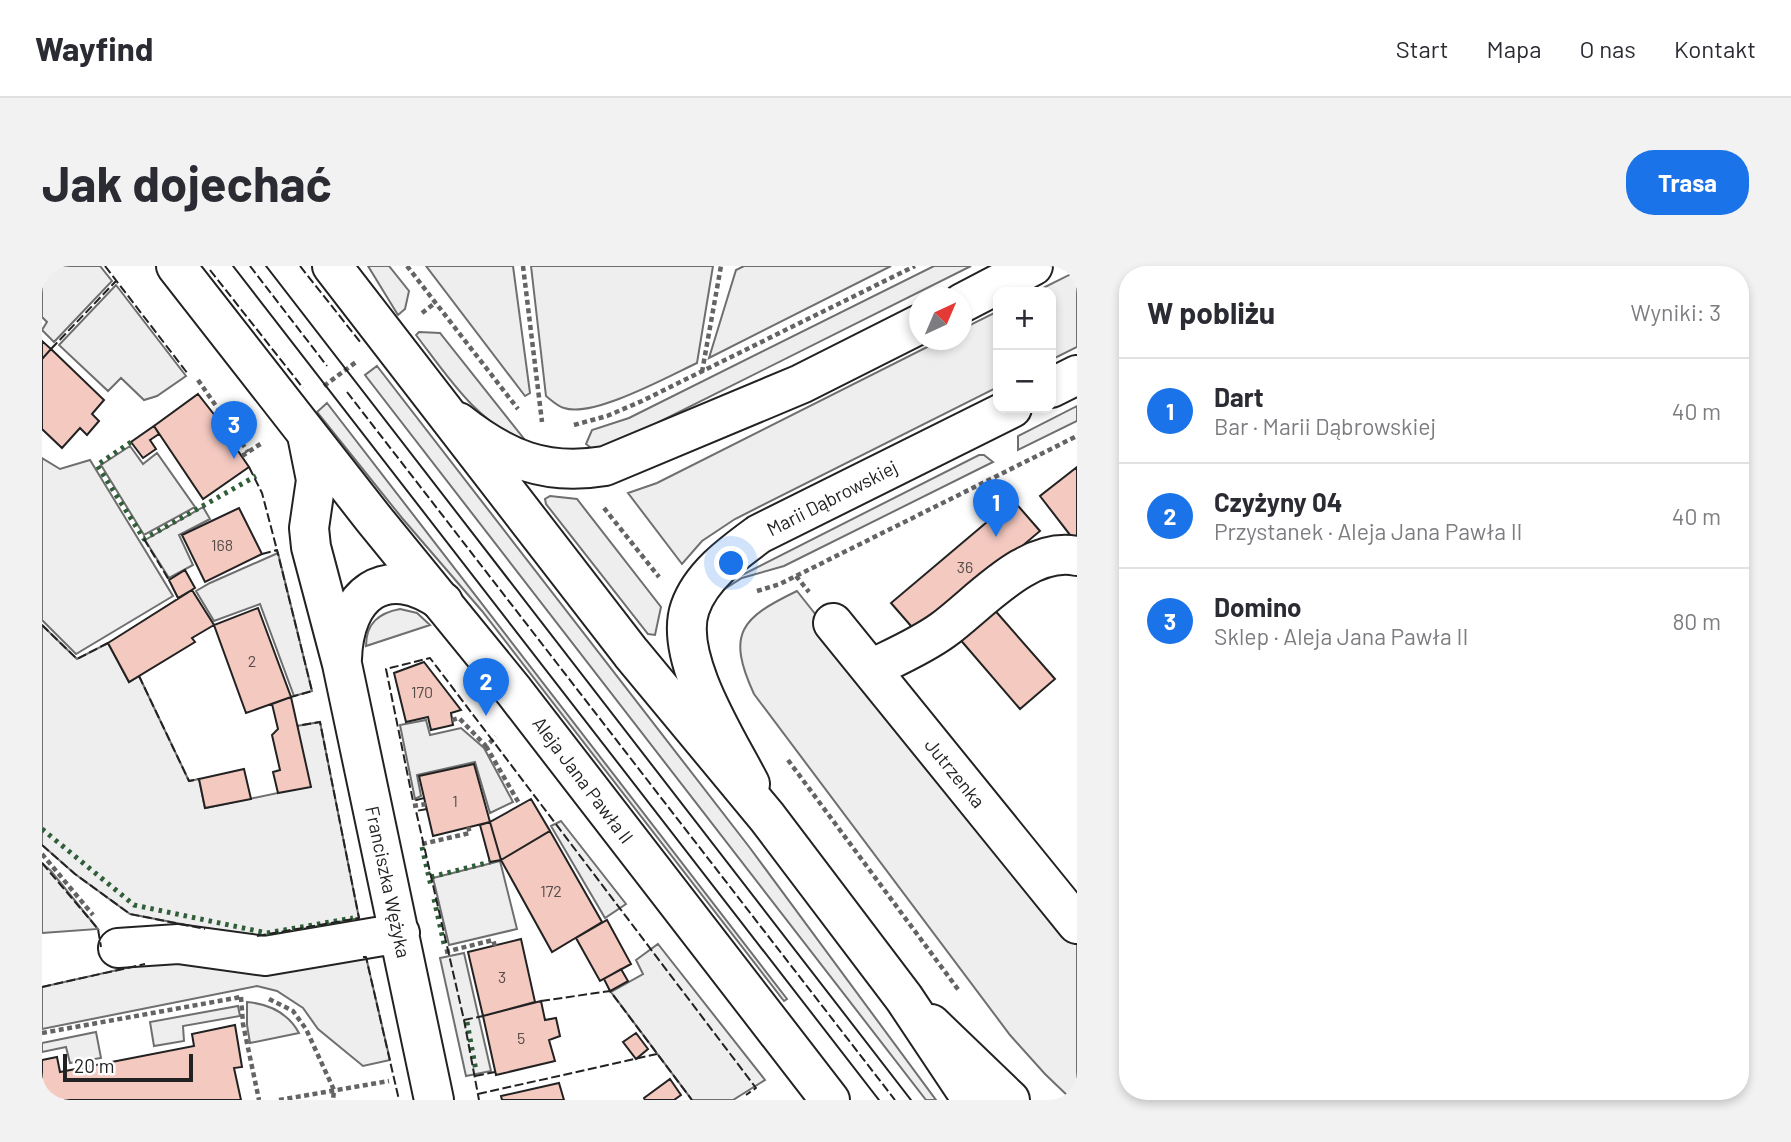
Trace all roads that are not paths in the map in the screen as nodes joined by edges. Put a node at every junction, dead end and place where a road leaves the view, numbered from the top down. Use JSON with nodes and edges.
{"nodes":[{"id":1,"x":176,"y":266,"type":"edge"},
{"id":2,"x":331,"y":266,"type":"edge"},
{"id":3,"x":1033,"y":266,"type":"edge"},
{"id":4,"x":972,"y":297,"type":"edge"},
{"id":5,"x":909,"y":329,"type":"edge"},
{"id":6,"x":1077,"y":375,"type":"edge"},
{"id":7,"x":1056,"y":386,"type":"edge"},
{"id":8,"x":433,"y":398,"type":"junction"},
{"id":9,"x":1002,"y":413,"type":"edge"},
{"id":10,"x":307,"y":435,"type":"junction"},
{"id":11,"x":1077,"y":556,"type":"edge"},
{"id":12,"x":443,"y":603,"type":"junction"},
{"id":13,"x":833,"y":623,"type":"dead end"},
{"id":14,"x":342,"y":664,"type":"junction"},
{"id":15,"x":871,"y":669,"type":"junction"},
{"id":16,"x":767,"y":817,"type":"junction"},
{"id":17,"x":1077,"y":924,"type":"edge"},
{"id":18,"x":400,"y":933,"type":"junction"},
{"id":19,"x":118,"y":948,"type":"dead end"},
{"id":20,"x":904,"y":999,"type":"junction"},
{"id":21,"x":434,"y":1100,"type":"edge"},
{"id":22,"x":830,"y":1100,"type":"edge"},
{"id":23,"x":972,"y":1100,"type":"edge"},
{"id":24,"x":1010,"y":1100,"type":"edge"}],
"edges":[{"from":1,"to":10,"type":"street","name":"Aleja Jana Pawła II"},
{"from":2,"to":8,"type":"street"},
{"from":3,"to":4,"type":"street"},
{"from":5,"to":8,"type":"street"},
{"from":6,"to":7,"type":"street"},
{"from":8,"to":16,"type":"street"},
{"from":9,"to":16,"type":"street","name":"Marii Dąbrowskiej"},
{"from":10,"to":12,"type":"street","name":"Aleja Jana Pawła II"},
{"from":10,"to":14,"type":"street","name":"Franciszka Wężyka"},
{"from":11,"to":15,"type":"street"},
{"from":12,"to":14,"type":"street","name":"Franciszka Wężyka"},
{"from":12,"to":22,"type":"street","name":"Aleja Jana Pawła II"},
{"from":13,"to":15,"type":"street","name":"Jutrzenka"},
{"from":14,"to":18,"type":"street","name":"Franciszka Wężyka"},
{"from":15,"to":17,"type":"street","name":"Jutrzenka"},
{"from":16,"to":20,"type":"street"},
{"from":18,"to":19,"type":"street"},
{"from":18,"to":21,"type":"street","name":"Franciszka Wężyka"},
{"from":20,"to":23,"type":"street"},
{"from":20,"to":24,"type":"street"}]}
